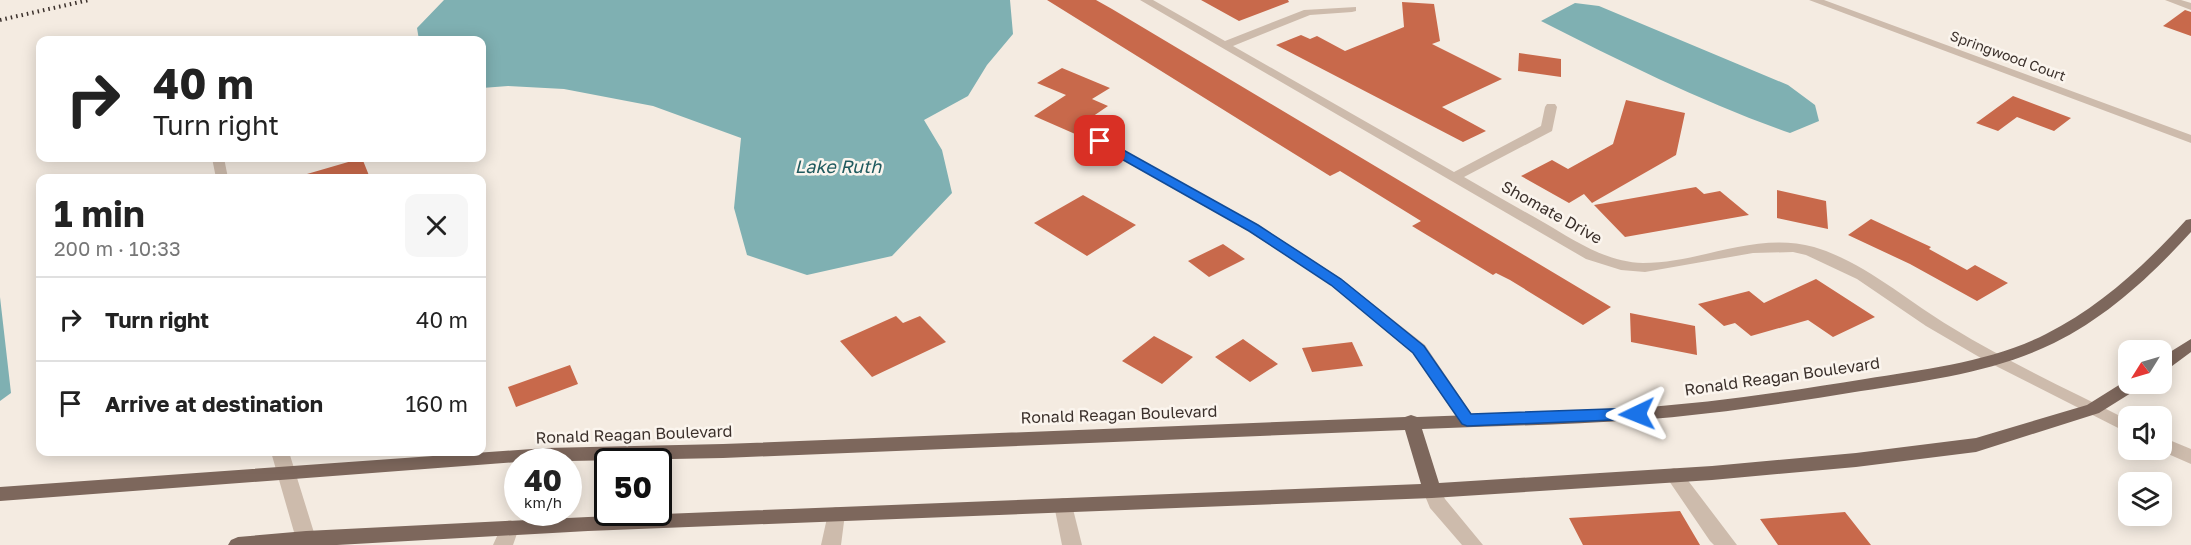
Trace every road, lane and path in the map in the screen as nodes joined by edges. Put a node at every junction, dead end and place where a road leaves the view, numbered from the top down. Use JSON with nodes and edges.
{"nodes":[{"id":1,"x":1145,"y":0,"type":"edge"},
{"id":2,"x":1814,"y":0,"type":"edge"},
{"id":3,"x":2170,"y":0,"type":"edge"},
{"id":4,"x":2191,"y":7,"type":"edge"},
{"id":5,"x":1352,"y":9,"type":"dead end"},
{"id":6,"x":1225,"y":45,"type":"junction"},
{"id":7,"x":1551,"y":107,"type":"dead end"},
{"id":8,"x":2191,"y":139,"type":"edge"},
{"id":9,"x":1100,"y":141,"type":"dead end"},
{"id":10,"x":1454,"y":177,"type":"junction"},
{"id":11,"x":2191,"y":223,"type":"edge"},
{"id":12,"x":2191,"y":345,"type":"edge"},
{"id":13,"x":2172,"y":358,"type":"edge"},
{"id":14,"x":1997,"y":360,"type":"junction"},
{"id":15,"x":2118,"y":394,"type":"edge"},
{"id":16,"x":2093,"y":410,"type":"junction"},
{"id":17,"x":1467,"y":420,"type":"junction"},
{"id":18,"x":1411,"y":421,"type":"junction"},
{"id":19,"x":2118,"y":422,"type":"edge"},
{"id":20,"x":2172,"y":448,"type":"edge"},
{"id":21,"x":281,"y":456,"type":"edge"},
{"id":22,"x":2191,"y":457,"type":"edge"},
{"id":23,"x":285,"y":472,"type":"junction"},
{"id":24,"x":1674,"y":476,"type":"junction"},
{"id":25,"x":1432,"y":491,"type":"junction"},
{"id":26,"x":0,"y":494,"type":"edge"},
{"id":27,"x":1063,"y":505,"type":"junction"},
{"id":28,"x":836,"y":514,"type":"junction"},
{"id":29,"x":506,"y":537,"type":"edge"},
{"id":30,"x":305,"y":542,"type":"edge"},
{"id":31,"x":238,"y":545,"type":"edge"},
{"id":32,"x":831,"y":545,"type":"edge"},
{"id":33,"x":1072,"y":545,"type":"edge"},
{"id":34,"x":1473,"y":545,"type":"edge"},
{"id":35,"x":1727,"y":545,"type":"edge"}],
"edges":[{"from":1,"to":6,"type":"street","name":"Shomate Drive"},
{"from":2,"to":8,"type":"street","name":"Springwood Court"},
{"from":3,"to":4,"type":"street"},
{"from":5,"to":6,"type":"street"},
{"from":6,"to":10,"type":"street","name":"Shomate Drive"},
{"from":7,"to":10,"type":"street"},
{"from":9,"to":17,"type":"street"},
{"from":10,"to":14,"type":"street","name":"Shomate Drive"},
{"from":11,"to":14,"type":"main road","name":"Ronald Reagan Boulevard"},
{"from":12,"to":13,"type":"main road"},
{"from":14,"to":16,"type":"street","name":"Shomate Drive"},
{"from":14,"to":17,"type":"main road","name":"Ronald Reagan Boulevard"},
{"from":15,"to":16,"type":"main road"},
{"from":16,"to":19,"type":"street","name":"Shomate Drive"},
{"from":16,"to":24,"type":"main road"},
{"from":17,"to":18,"type":"main road","name":"Ronald Reagan Boulevard"},
{"from":18,"to":23,"type":"main road","name":"Ronald Reagan Boulevard"},
{"from":18,"to":25,"type":"main road"},
{"from":20,"to":22,"type":"street"},
{"from":21,"to":23,"type":"street"},
{"from":23,"to":26,"type":"main road","name":"Ronald Reagan Boulevard"},
{"from":23,"to":30,"type":"street"},
{"from":24,"to":25,"type":"main road"},
{"from":24,"to":35,"type":"street"},
{"from":25,"to":27,"type":"main road"},
{"from":25,"to":34,"type":"street"},
{"from":27,"to":28,"type":"main road"},
{"from":27,"to":33,"type":"street"},
{"from":28,"to":29,"type":"main road"},
{"from":28,"to":32,"type":"street"},
{"from":29,"to":30,"type":"main road"},
{"from":30,"to":31,"type":"main road"}]}
